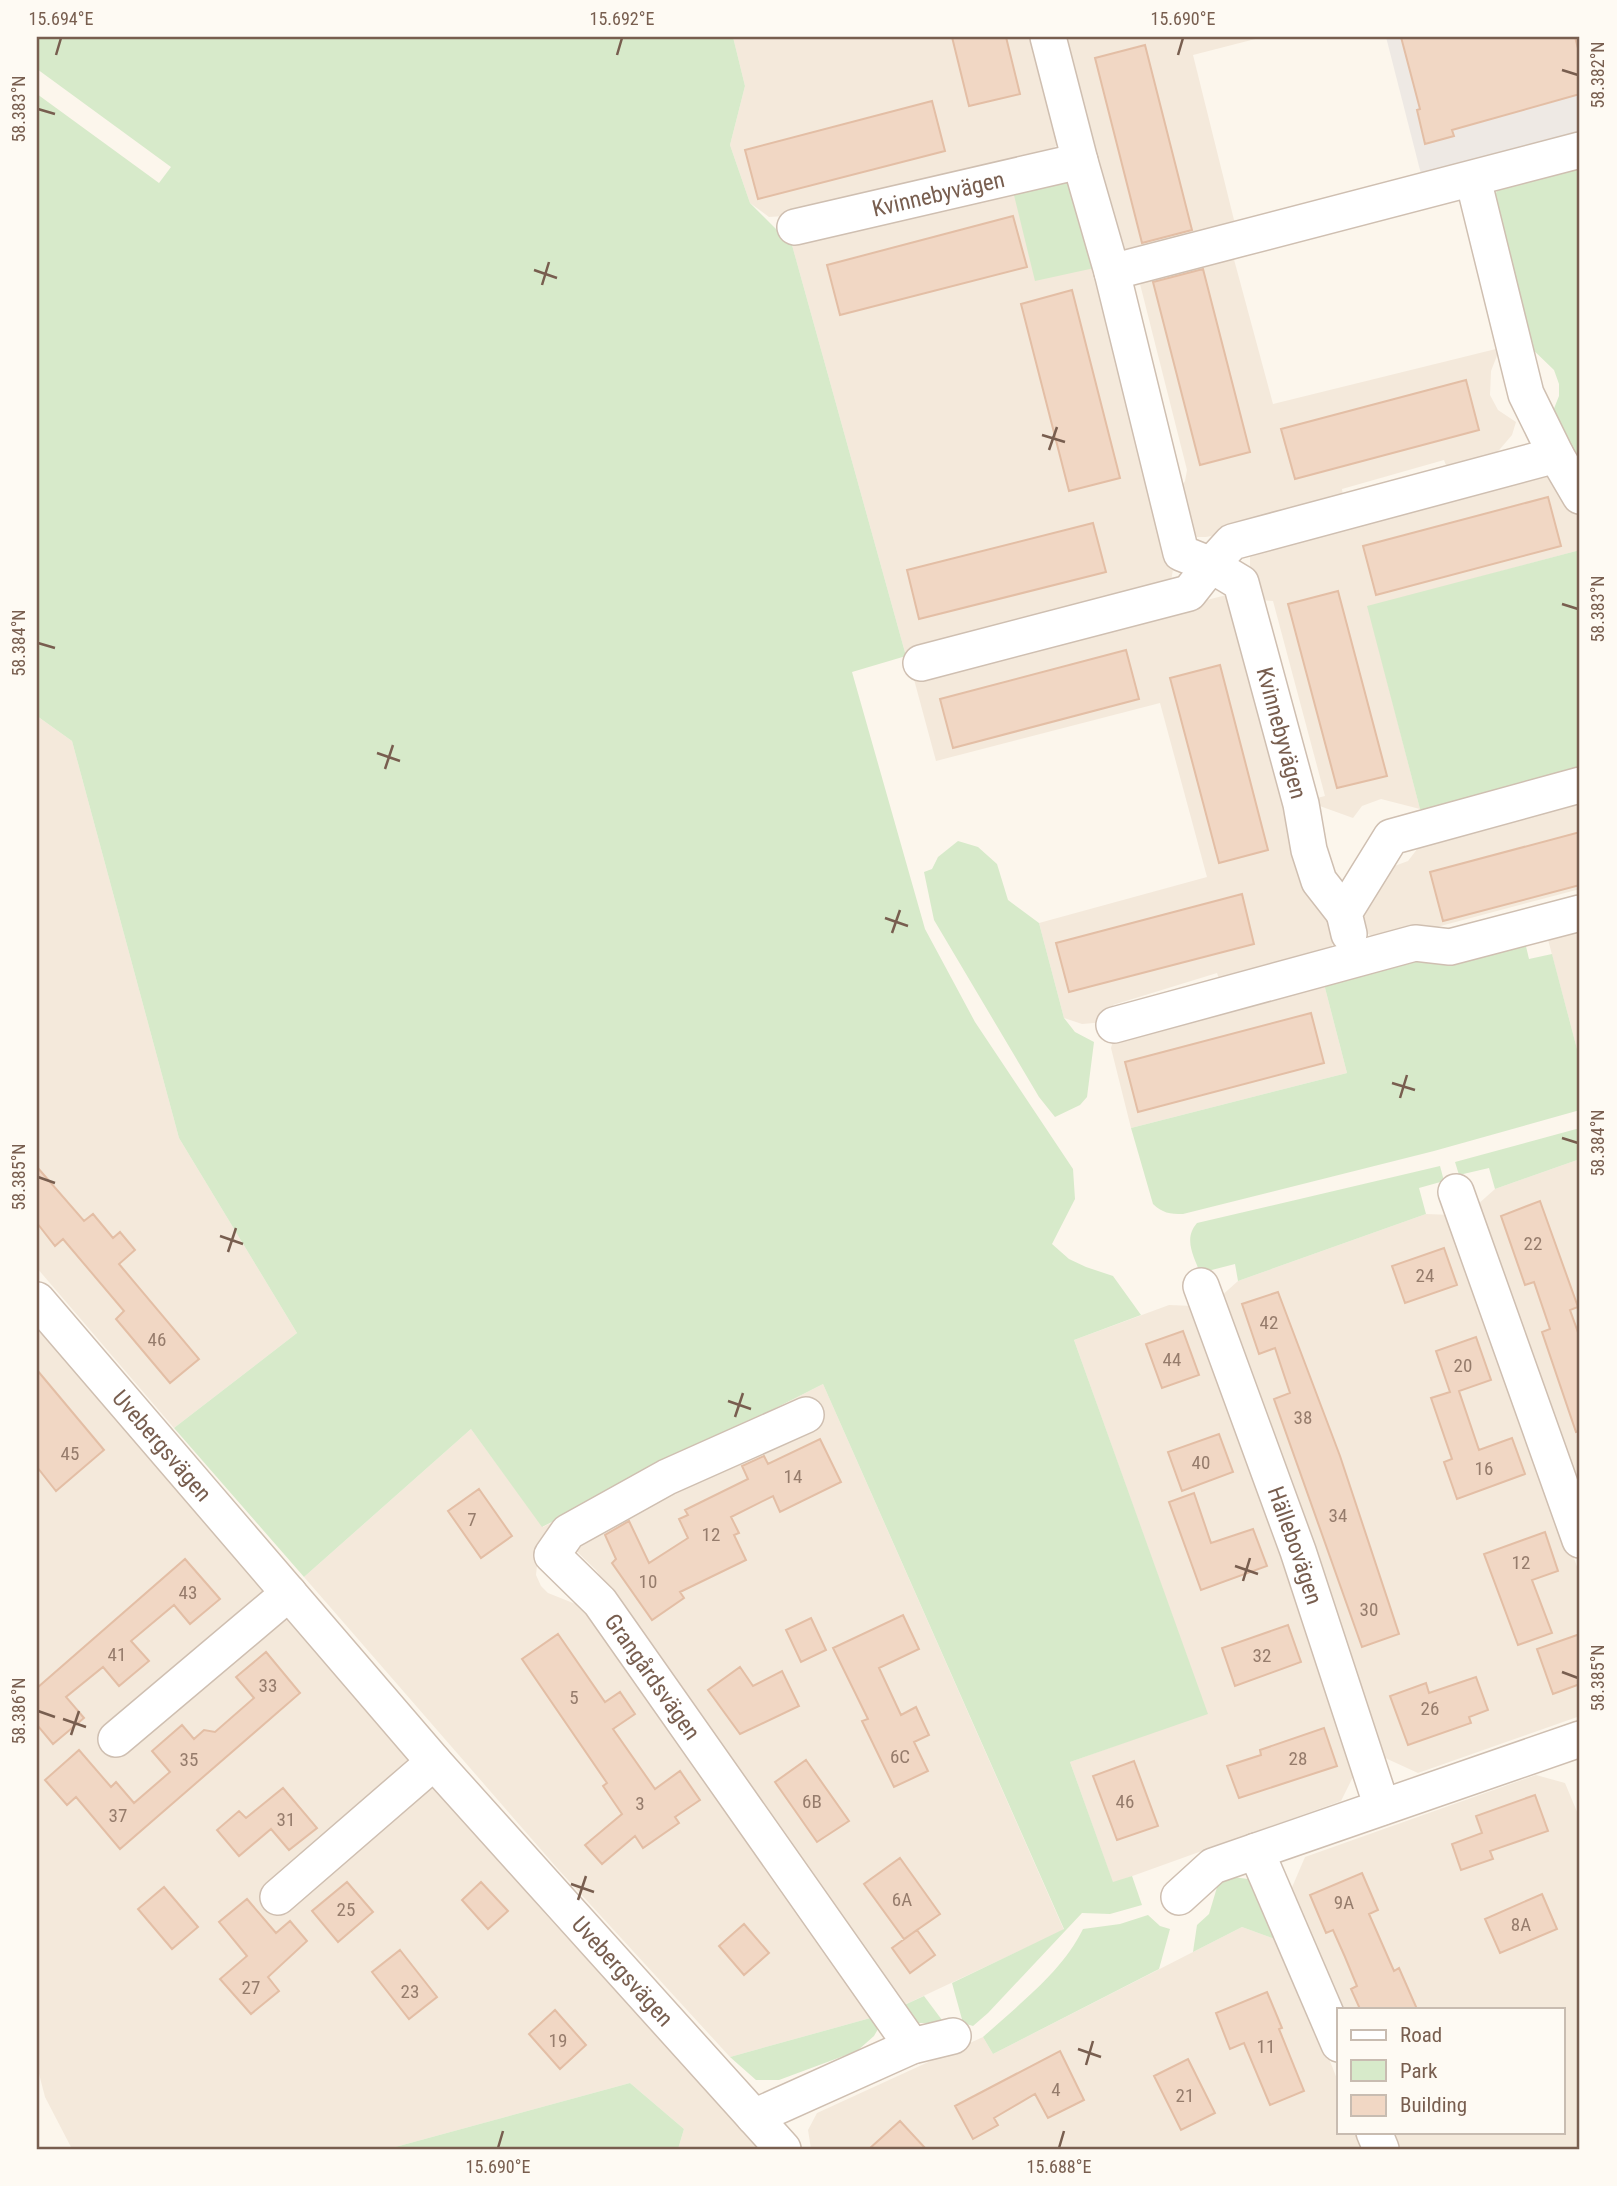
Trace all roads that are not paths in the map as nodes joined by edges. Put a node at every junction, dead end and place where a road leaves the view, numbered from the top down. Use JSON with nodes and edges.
{"nodes":[{"id":1,"x":1048,"y":37,"type":"edge"},
{"id":2,"x":1580,"y":150,"type":"edge"},
{"id":3,"x":1080,"y":161,"type":"junction"},
{"id":4,"x":1473,"y":179,"type":"junction"},
{"id":5,"x":795,"y":227,"type":"dead end"},
{"id":6,"x":1112,"y":272,"type":"junction"},
{"id":7,"x":1556,"y":454,"type":"junction"},
{"id":8,"x":1580,"y":496,"type":"edge"},
{"id":9,"x":1211,"y":565,"type":"junction"},
{"id":10,"x":921,"y":663,"type":"dead end"},
{"id":11,"x":1580,"y":785,"type":"edge"},
{"id":12,"x":1344,"y":913,"type":"junction"},
{"id":13,"x":1580,"y":913,"type":"edge"},
{"id":14,"x":1356,"y":959,"type":"junction"},
{"id":15,"x":1114,"y":1025,"type":"dead end"},
{"id":16,"x":1456,"y":1192,"type":"dead end"},
{"id":17,"x":1201,"y":1286,"type":"dead end"},
{"id":18,"x":37,"y":1300,"type":"edge"},
{"id":19,"x":806,"y":1415,"type":"dead end"},
{"id":20,"x":1580,"y":1539,"type":"edge"},
{"id":21,"x":289,"y":1593,"type":"junction"},
{"id":22,"x":116,"y":1739,"type":"dead end"},
{"id":23,"x":1580,"y":1739,"type":"edge"},
{"id":24,"x":434,"y":1762,"type":"junction"},
{"id":25,"x":1382,"y":1807,"type":"junction"},
{"id":26,"x":1256,"y":1851,"type":"junction"},
{"id":27,"x":278,"y":1897,"type":"dead end"},
{"id":28,"x":1179,"y":1897,"type":"dead end"},
{"id":29,"x":953,"y":2036,"type":"dead end"},
{"id":30,"x":1337,"y":2039,"type":"edge"},
{"id":31,"x":912,"y":2046,"type":"junction"},
{"id":32,"x":754,"y":2117,"type":"junction"},
{"id":33,"x":783,"y":2149,"type":"edge"}],
"edges":[{"from":1,"to":3,"type":"street","name":"Kvinnebyvägen"},
{"from":2,"to":4,"type":"street"},
{"from":3,"to":5,"type":"street","name":"Kvinnebyvägen"},
{"from":3,"to":6,"type":"street","name":"Kvinnebyvägen"},
{"from":4,"to":6,"type":"street"},
{"from":4,"to":7,"type":"street"},
{"from":6,"to":9,"type":"street","name":"Kvinnebyvägen"},
{"from":7,"to":8,"type":"street"},
{"from":7,"to":9,"type":"street"},
{"from":9,"to":10,"type":"street"},
{"from":9,"to":12,"type":"street","name":"Kvinnebyvägen"},
{"from":11,"to":12,"type":"street"},
{"from":12,"to":14,"type":"street","name":"Kvinnebyvägen"},
{"from":13,"to":14,"type":"street"},
{"from":14,"to":15,"type":"street"},
{"from":16,"to":20,"type":"street"},
{"from":17,"to":25,"type":"street","name":"Hällebovägen"},
{"from":18,"to":21,"type":"street","name":"Uvebergsvägen"},
{"from":19,"to":31,"type":"street","name":"Grangårdsvägen"},
{"from":21,"to":22,"type":"street"},
{"from":21,"to":24,"type":"street","name":"Uvebergsvägen"},
{"from":23,"to":25,"type":"street"},
{"from":24,"to":27,"type":"street"},
{"from":24,"to":32,"type":"street","name":"Uvebergsvägen"},
{"from":25,"to":26,"type":"street"},
{"from":26,"to":28,"type":"street"},
{"from":26,"to":30,"type":"street"},
{"from":29,"to":31,"type":"street"},
{"from":31,"to":32,"type":"street"},
{"from":32,"to":33,"type":"street","name":"Uvebergsvägen"}]}
